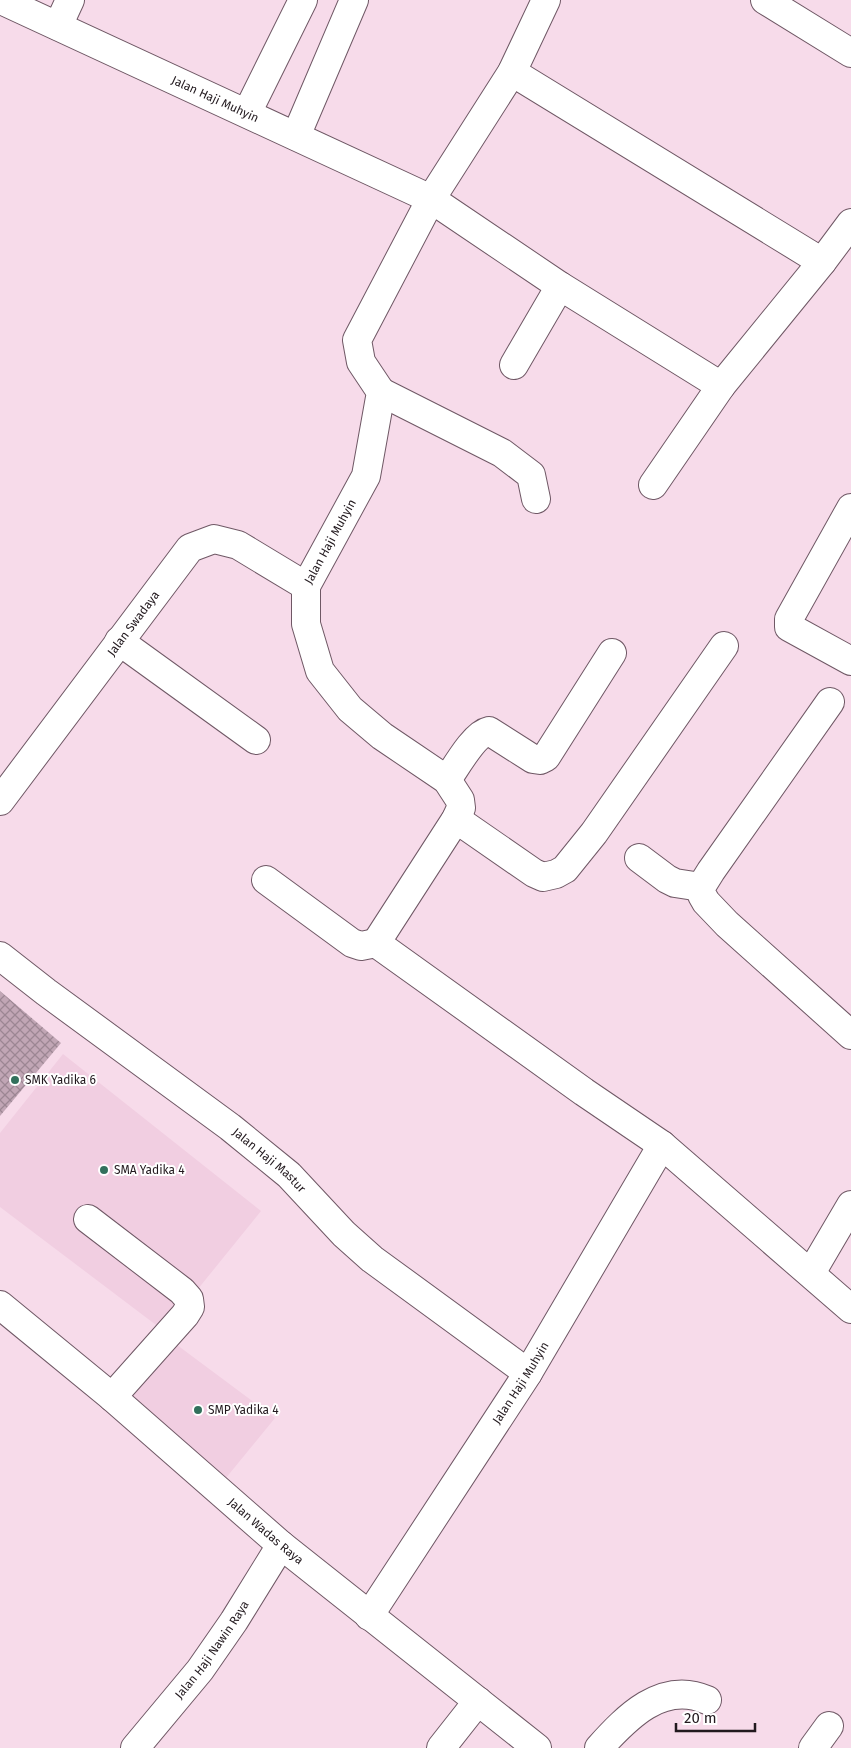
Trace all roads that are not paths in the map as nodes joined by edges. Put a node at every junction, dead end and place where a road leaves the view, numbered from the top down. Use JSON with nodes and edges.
{"nodes":[{"id":1,"x":1,"y":0,"type":"edge"},
{"id":2,"x":70,"y":0,"type":"edge"},
{"id":3,"x":303,"y":0,"type":"edge"},
{"id":4,"x":354,"y":0,"type":"edge"},
{"id":5,"x":546,"y":0,"type":"edge"},
{"id":6,"x":764,"y":0,"type":"edge"},
{"id":7,"x":58,"y":26,"type":"junction"},
{"id":8,"x":851,"y":54,"type":"edge"},
{"id":9,"x":512,"y":72,"type":"junction"},
{"id":10,"x":247,"y":113,"type":"junction"},
{"id":11,"x":296,"y":136,"type":"junction"},
{"id":12,"x":431,"y":199,"type":"junction"},
{"id":13,"x":851,"y":223,"type":"edge"},
{"id":14,"x":822,"y":262,"type":"junction"},
{"id":15,"x":560,"y":286,"type":"junction"},
{"id":16,"x":514,"y":365,"type":"dead end"},
{"id":17,"x":721,"y":386,"type":"junction"},
{"id":18,"x":381,"y":392,"type":"junction"},
{"id":19,"x":653,"y":485,"type":"dead end"},
{"id":20,"x":536,"y":499,"type":"dead end"},
{"id":21,"x":851,"y":508,"type":"edge"},
{"id":22,"x":306,"y":586,"type":"junction"},
{"id":23,"x":120,"y":641,"type":"junction"},
{"id":24,"x":724,"y":646,"type":"dead end"},
{"id":25,"x":612,"y":653,"type":"dead end"},
{"id":26,"x":851,"y":661,"type":"edge"},
{"id":27,"x":830,"y":702,"type":"dead end"},
{"id":28,"x":256,"y":740,"type":"dead end"},
{"id":29,"x":448,"y":780,"type":"junction"},
{"id":30,"x":0,"y":801,"type":"edge"},
{"id":31,"x":456,"y":819,"type":"junction"},
{"id":32,"x":639,"y":858,"type":"dead end"},
{"id":33,"x":266,"y":880,"type":"dead end"},
{"id":34,"x":701,"y":887,"type":"junction"},
{"id":35,"x":376,"y":943,"type":"junction"},
{"id":36,"x":0,"y":956,"type":"edge"},
{"id":37,"x":851,"y":1035,"type":"edge"},
{"id":38,"x":662,"y":1145,"type":"junction"},
{"id":39,"x":851,"y":1205,"type":"edge"},
{"id":40,"x":88,"y":1219,"type":"dead end"},
{"id":41,"x":811,"y":1273,"type":"junction"},
{"id":42,"x":0,"y":1305,"type":"edge"},
{"id":43,"x":851,"y":1309,"type":"edge"},
{"id":44,"x":528,"y":1373,"type":"junction"},
{"id":45,"x":112,"y":1397,"type":"junction"},
{"id":46,"x":281,"y":1545,"type":"junction"},
{"id":47,"x":369,"y":1616,"type":"junction"},
{"id":48,"x":707,"y":1700,"type":"dead end"},
{"id":49,"x":478,"y":1701,"type":"junction"},
{"id":50,"x":829,"y":1726,"type":"dead end"},
{"id":51,"x":135,"y":1748,"type":"edge"},
{"id":52,"x":441,"y":1748,"type":"edge"},
{"id":53,"x":537,"y":1748,"type":"edge"},
{"id":54,"x":599,"y":1748,"type":"edge"},
{"id":55,"x":813,"y":1748,"type":"edge"}],
"edges":[{"from":1,"to":7,"type":"street","name":"Jalan Haji Muhyin"},
{"from":2,"to":7,"type":"street"},
{"from":3,"to":10,"type":"street"},
{"from":4,"to":11,"type":"street"},
{"from":5,"to":9,"type":"street"},
{"from":6,"to":8,"type":"street"},
{"from":7,"to":10,"type":"street","name":"Jalan Haji Muhyin"},
{"from":9,"to":12,"type":"street"},
{"from":9,"to":14,"type":"street"},
{"from":10,"to":11,"type":"street","name":"Jalan Haji Muhyin"},
{"from":11,"to":12,"type":"street","name":"Jalan Haji Muhyin"},
{"from":12,"to":15,"type":"street","name":"Jalan Haji Muhyin"},
{"from":12,"to":18,"type":"street"},
{"from":13,"to":14,"type":"street"},
{"from":14,"to":17,"type":"street"},
{"from":15,"to":16,"type":"street"},
{"from":15,"to":17,"type":"street","name":"Jalan Haji Muhyin"},
{"from":17,"to":19,"type":"street"},
{"from":18,"to":20,"type":"street"},
{"from":18,"to":22,"type":"street","name":"Jalan Haji Muhyin"},
{"from":21,"to":26,"type":"street"},
{"from":22,"to":23,"type":"street","name":"Jalan Swadaya"},
{"from":22,"to":29,"type":"street","name":"Jalan Haji Muhyin"},
{"from":23,"to":28,"type":"street"},
{"from":23,"to":30,"type":"street","name":"Jalan Swadaya"},
{"from":24,"to":31,"type":"street"},
{"from":25,"to":29,"type":"street"},
{"from":27,"to":34,"type":"street"},
{"from":29,"to":31,"type":"street","name":"Jalan Haji Muhyin"},
{"from":31,"to":35,"type":"street","name":"Jalan Haji Muhyin"},
{"from":32,"to":34,"type":"street"},
{"from":33,"to":35,"type":"street"},
{"from":34,"to":37,"type":"street"},
{"from":35,"to":38,"type":"street"},
{"from":36,"to":44,"type":"street","name":"Jalan Haji Mastur"},
{"from":38,"to":41,"type":"street"},
{"from":38,"to":44,"type":"street","name":"Jalan Haji Muhyin"},
{"from":39,"to":41,"type":"street"},
{"from":40,"to":45,"type":"street"},
{"from":41,"to":43,"type":"street"},
{"from":42,"to":45,"type":"street","name":"Jalan Wadas Raya"},
{"from":44,"to":47,"type":"street","name":"Jalan Haji Muhyin"},
{"from":45,"to":46,"type":"street","name":"Jalan Wadas Raya"},
{"from":46,"to":47,"type":"street","name":"Jalan Wadas Raya"},
{"from":46,"to":51,"type":"street","name":"Jalan Haji Nawin Raya"},
{"from":47,"to":49,"type":"street","name":"Jalan Wadas Raya"},
{"from":48,"to":54,"type":"street"},
{"from":49,"to":52,"type":"street"},
{"from":49,"to":53,"type":"street","name":"Jalan Wadas Raya"},
{"from":50,"to":55,"type":"street"}]}
